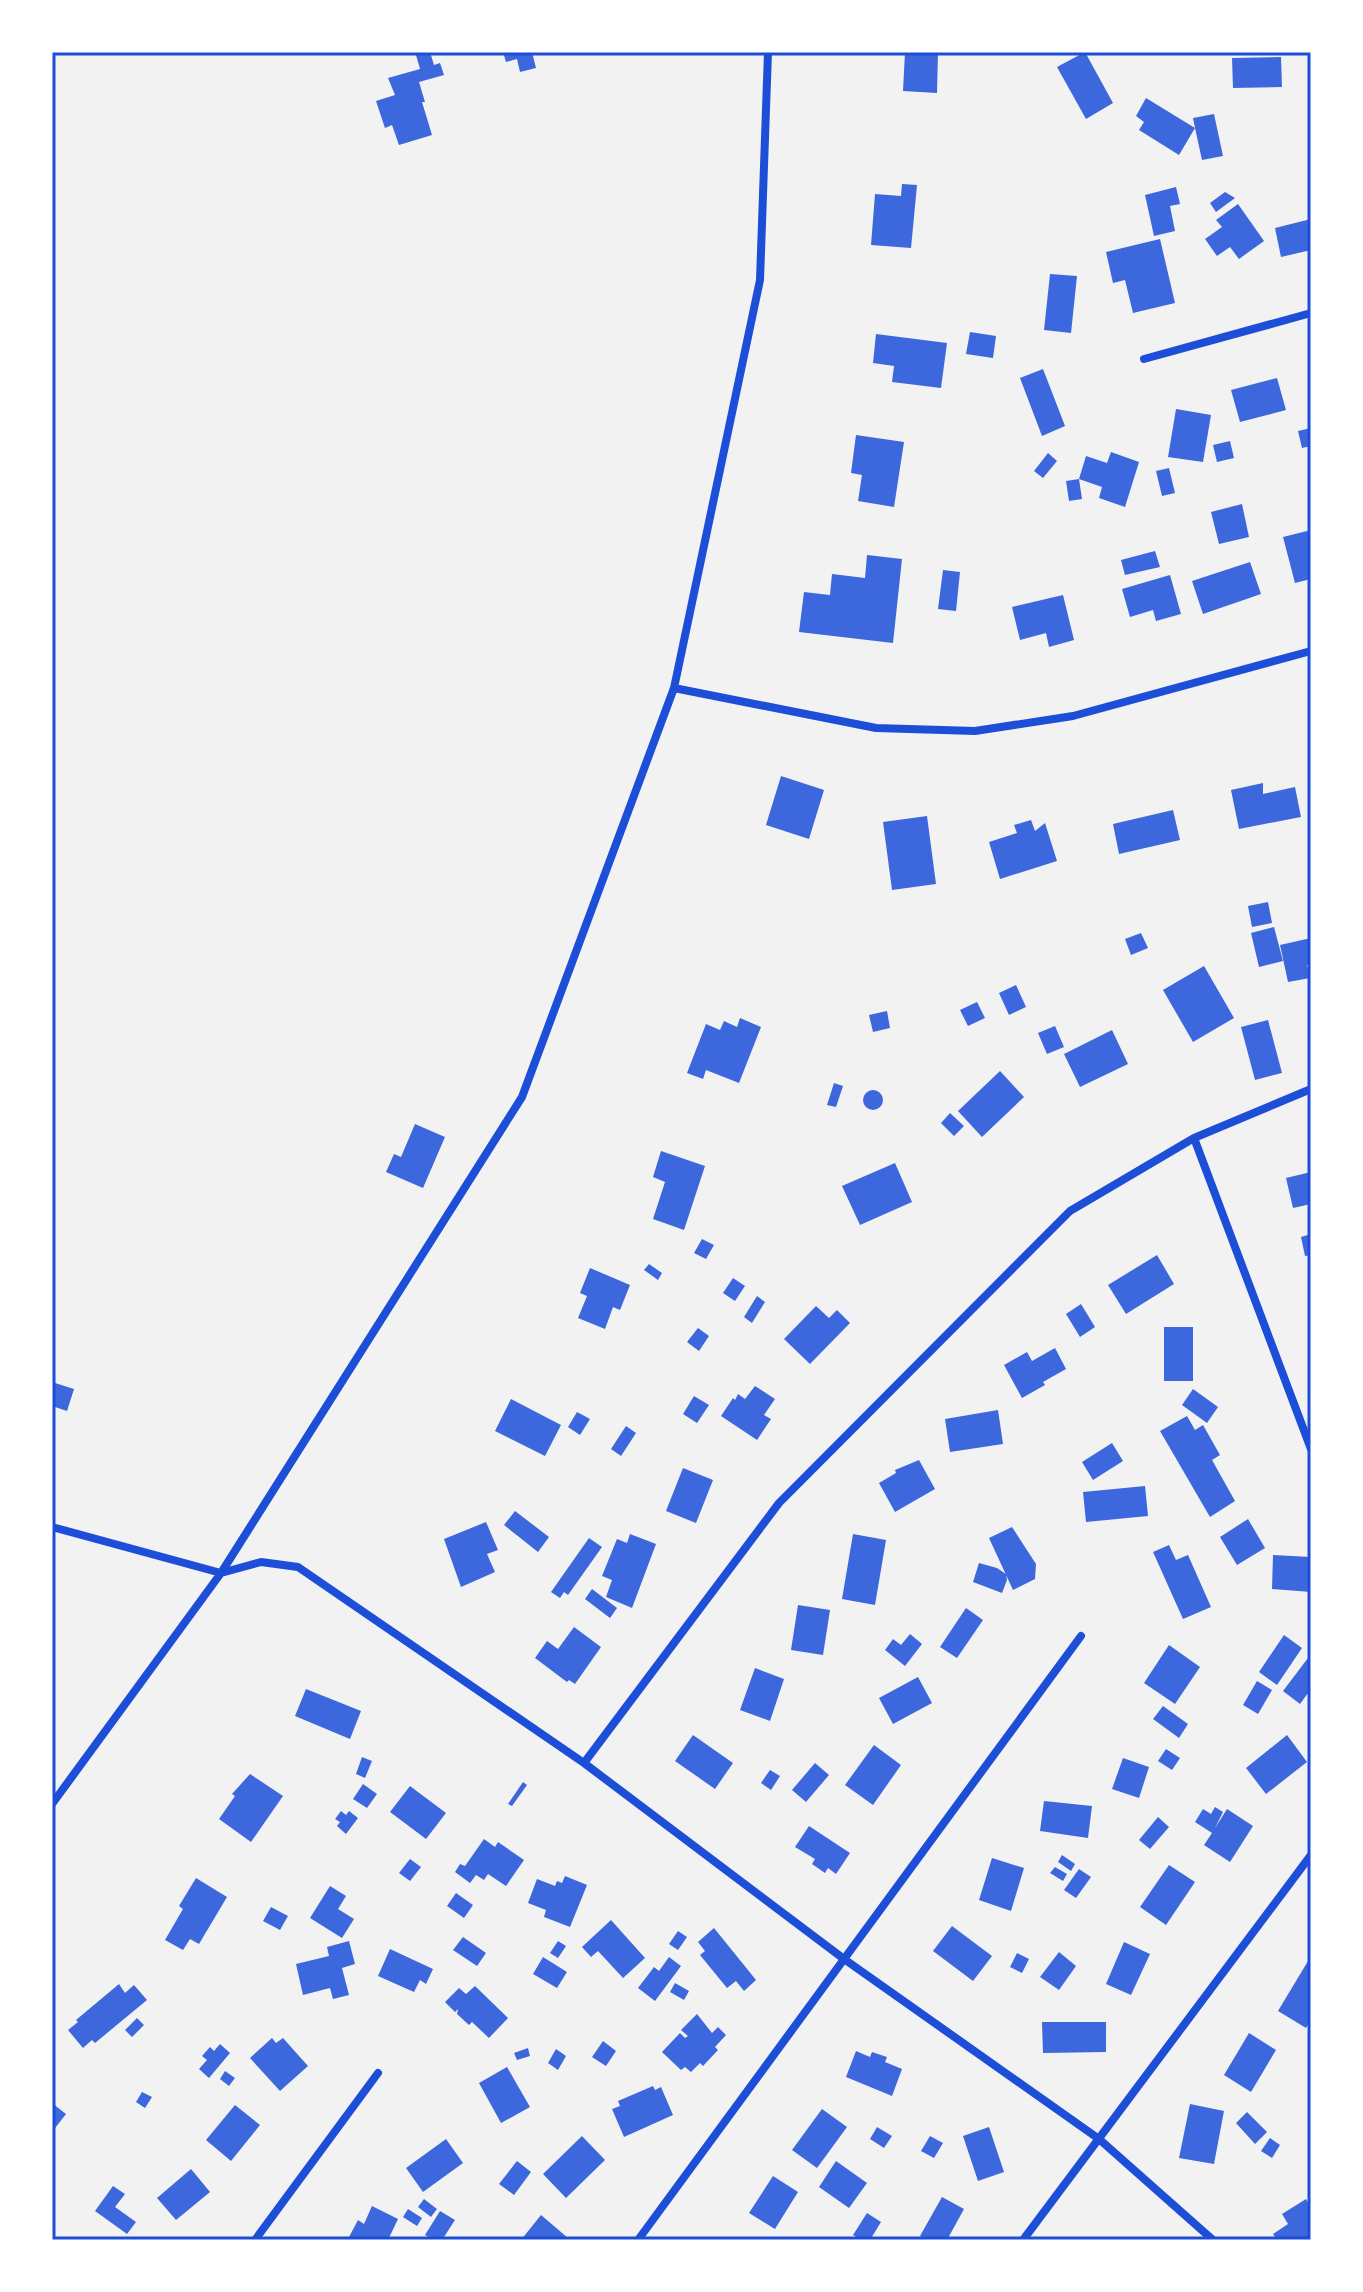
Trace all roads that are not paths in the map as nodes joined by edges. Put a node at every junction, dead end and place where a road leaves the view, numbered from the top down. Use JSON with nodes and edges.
{"nodes":[{"id":1,"x":768,"y":52,"type":"edge"},
{"id":2,"x":1311,"y":313,"type":"edge"},
{"id":3,"x":1144,"y":359,"type":"dead end"},
{"id":4,"x":1311,"y":651,"type":"edge"},
{"id":5,"x":674,"y":688,"type":"junction"},
{"id":6,"x":1311,"y":1089,"type":"edge"},
{"id":7,"x":1194,"y":1138,"type":"junction"},
{"id":8,"x":1311,"y":1449,"type":"edge"},
{"id":9,"x":52,"y":1527,"type":"edge"},
{"id":10,"x":221,"y":1573,"type":"junction"},
{"id":11,"x":1081,"y":1636,"type":"dead end"},
{"id":12,"x":584,"y":1763,"type":"junction"},
{"id":13,"x":52,"y":1804,"type":"edge"},
{"id":14,"x":1311,"y":1855,"type":"edge"},
{"id":15,"x":844,"y":1959,"type":"junction"},
{"id":16,"x":378,"y":2073,"type":"dead end"},
{"id":17,"x":1099,"y":2139,"type":"junction"},
{"id":18,"x":255,"y":2240,"type":"edge"},
{"id":19,"x":638,"y":2240,"type":"edge"},
{"id":20,"x":1023,"y":2240,"type":"edge"},
{"id":21,"x":1213,"y":2240,"type":"edge"}],
"edges":[{"from":1,"to":5,"type":"street"},
{"from":2,"to":3,"type":"street"},
{"from":4,"to":5,"type":"street"},
{"from":5,"to":10,"type":"street"},
{"from":6,"to":7,"type":"street"},
{"from":7,"to":8,"type":"street"},
{"from":7,"to":12,"type":"street"},
{"from":9,"to":10,"type":"street"},
{"from":10,"to":12,"type":"street"},
{"from":10,"to":13,"type":"street"},
{"from":11,"to":15,"type":"street"},
{"from":12,"to":15,"type":"street"},
{"from":14,"to":17,"type":"street"},
{"from":15,"to":17,"type":"street"},
{"from":15,"to":19,"type":"street"},
{"from":16,"to":18,"type":"street"},
{"from":17,"to":20,"type":"street"},
{"from":17,"to":21,"type":"street"}]}
